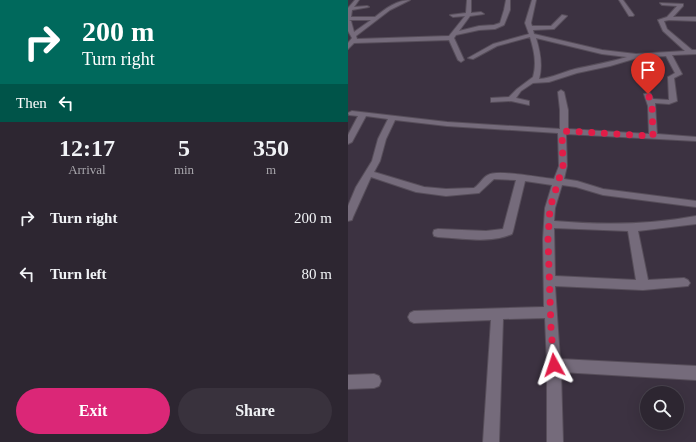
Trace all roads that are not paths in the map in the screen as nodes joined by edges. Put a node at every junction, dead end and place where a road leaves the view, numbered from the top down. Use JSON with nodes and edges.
{"nodes":[{"id":1,"x":357,"y":0,"type":"edge"},
{"id":2,"x":408,"y":0,"type":"edge"},
{"id":3,"x":469,"y":0,"type":"edge"},
{"id":4,"x":508,"y":0,"type":"edge"},
{"id":5,"x":534,"y":0,"type":"edge"},
{"id":6,"x":621,"y":0,"type":"edge"},
{"id":7,"x":666,"y":3,"type":"edge"},
{"id":8,"x":367,"y":7,"type":"dead end"},
{"id":9,"x":349,"y":9,"type":"edge"},
{"id":10,"x":481,"y":14,"type":"dead end"},
{"id":11,"x":453,"y":15,"type":"dead end"},
{"id":12,"x":468,"y":15,"type":"junction"},
{"id":13,"x":631,"y":15,"type":"dead end"},
{"id":14,"x":564,"y":16,"type":"dead end"},
{"id":15,"x":669,"y":18,"type":"junction"},
{"id":16,"x":348,"y":19,"type":"edge"},
{"id":17,"x":375,"y":19,"type":"junction"},
{"id":18,"x":696,"y":19,"type":"edge"},
{"id":19,"x":530,"y":32,"type":"junction"},
{"id":20,"x":452,"y":36,"type":"junction"},
{"id":21,"x":353,"y":38,"type":"junction"},
{"id":22,"x":348,"y":47,"type":"edge"},
{"id":23,"x":693,"y":52,"type":"edge"},
{"id":24,"x":668,"y":53,"type":"junction"},
{"id":25,"x":636,"y":56,"type":"junction"},
{"id":26,"x":471,"y":58,"type":"dead end"},
{"id":27,"x":461,"y":60,"type":"dead end"},
{"id":28,"x":533,"y":81,"type":"junction"},
{"id":29,"x":561,"y":92,"type":"dead end"},
{"id":30,"x":511,"y":99,"type":"junction"},
{"id":31,"x":494,"y":100,"type":"dead end"},
{"id":32,"x":526,"y":103,"type":"dead end"},
{"id":33,"x":352,"y":113,"type":"dead end"},
{"id":34,"x":363,"y":114,"type":"junction"},
{"id":35,"x":392,"y":118,"type":"junction"},
{"id":36,"x":564,"y":131,"type":"junction"},
{"id":37,"x":653,"y":136,"type":"junction"},
{"id":38,"x":696,"y":139,"type":"edge"},
{"id":39,"x":348,"y":142,"type":"edge"},
{"id":40,"x":368,"y":174,"type":"junction"},
{"id":41,"x":521,"y":178,"type":"junction"},
{"id":42,"x":558,"y":182,"type":"junction"},
{"id":43,"x":696,"y":204,"type":"edge"},
{"id":44,"x":348,"y":217,"type":"edge"},
{"id":45,"x":696,"y":220,"type":"edge"},
{"id":46,"x":549,"y":224,"type":"junction"},
{"id":47,"x":632,"y":228,"type":"junction"},
{"id":48,"x":438,"y":233,"type":"dead end"},
{"id":49,"x":550,"y":281,"type":"junction"},
{"id":50,"x":684,"y":283,"type":"dead end"},
{"id":51,"x":643,"y":285,"type":"junction"},
{"id":52,"x":550,"y":312,"type":"junction"},
{"id":53,"x":497,"y":314,"type":"junction"},
{"id":54,"x":414,"y":317,"type":"dead end"},
{"id":55,"x":554,"y":365,"type":"junction"},
{"id":56,"x":696,"y":374,"type":"edge"},
{"id":57,"x":374,"y":381,"type":"dead end"},
{"id":58,"x":348,"y":382,"type":"edge"},
{"id":59,"x":491,"y":442,"type":"edge"},
{"id":60,"x":555,"y":442,"type":"edge"}],
"edges":[{"from":1,"to":9,"type":"street"},
{"from":2,"to":17,"type":"street"},
{"from":3,"to":12,"type":"street"},
{"from":4,"to":20,"type":"street"},
{"from":5,"to":19,"type":"street"},
{"from":6,"to":13,"type":"street"},
{"from":7,"to":15,"type":"street"},
{"from":8,"to":9,"type":"street"},
{"from":9,"to":16,"type":"street"},
{"from":10,"to":12,"type":"street"},
{"from":11,"to":12,"type":"street"},
{"from":12,"to":20,"type":"street"},
{"from":14,"to":19,"type":"street"},
{"from":15,"to":18,"type":"street"},
{"from":15,"to":23,"type":"street"},
{"from":16,"to":17,"type":"street"},
{"from":16,"to":21,"type":"street"},
{"from":17,"to":21,"type":"street"},
{"from":19,"to":25,"type":"street"},
{"from":19,"to":26,"type":"street"},
{"from":19,"to":28,"type":"street"},
{"from":20,"to":21,"type":"street"},
{"from":20,"to":27,"type":"street"},
{"from":21,"to":22,"type":"street"},
{"from":23,"to":24,"type":"street"},
{"from":24,"to":25,"type":"street"},
{"from":24,"to":37,"type":"street"},
{"from":25,"to":28,"type":"street"},
{"from":28,"to":30,"type":"street"},
{"from":29,"to":36,"type":"street"},
{"from":30,"to":31,"type":"street"},
{"from":30,"to":32,"type":"street"},
{"from":33,"to":34,"type":"street"},
{"from":34,"to":35,"type":"street"},
{"from":34,"to":39,"type":"street"},
{"from":35,"to":36,"type":"street"},
{"from":35,"to":40,"type":"street"},
{"from":36,"to":37,"type":"street"},
{"from":36,"to":42,"type":"street"},
{"from":37,"to":38,"type":"street"},
{"from":40,"to":41,"type":"street"},
{"from":40,"to":44,"type":"street"},
{"from":41,"to":42,"type":"street"},
{"from":41,"to":48,"type":"street"},
{"from":42,"to":43,"type":"street"},
{"from":42,"to":46,"type":"street"},
{"from":45,"to":47,"type":"street"},
{"from":46,"to":47,"type":"street"},
{"from":46,"to":49,"type":"street"},
{"from":47,"to":51,"type":"street"},
{"from":49,"to":51,"type":"street"},
{"from":49,"to":52,"type":"street"},
{"from":50,"to":51,"type":"street"},
{"from":52,"to":53,"type":"street"},
{"from":52,"to":55,"type":"street"},
{"from":53,"to":54,"type":"street"},
{"from":53,"to":59,"type":"street"},
{"from":55,"to":56,"type":"street"},
{"from":55,"to":60,"type":"street"},
{"from":57,"to":58,"type":"street"}]}
